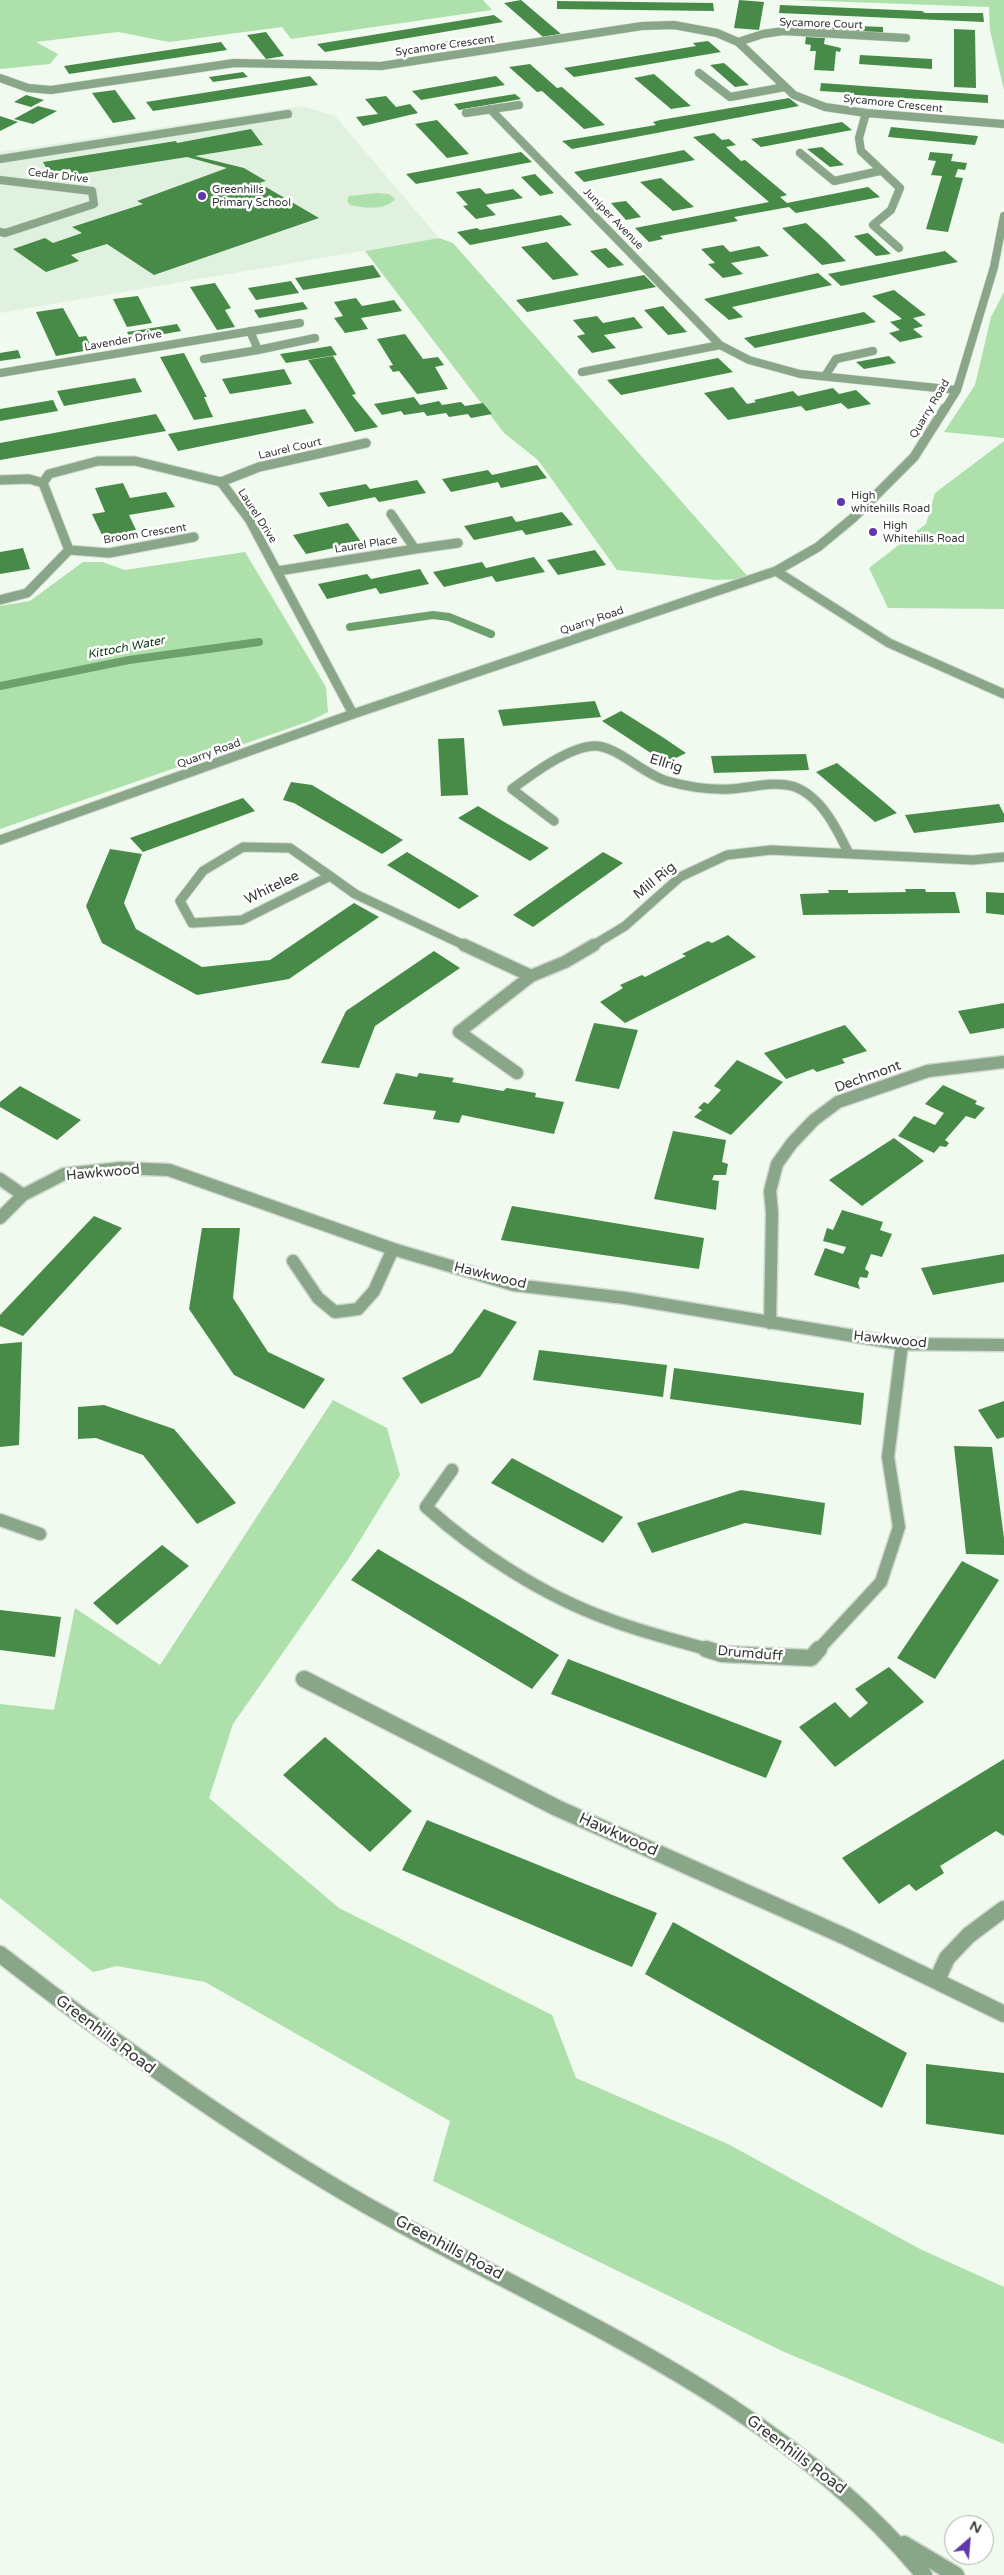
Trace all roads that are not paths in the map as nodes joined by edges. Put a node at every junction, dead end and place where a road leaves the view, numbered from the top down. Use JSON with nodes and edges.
{"nodes":[{"id":1,"x":906,"y":38,"type":"dead end"},
{"id":2,"x":738,"y":42,"type":"junction"},
{"id":3,"x":700,"y":73,"type":"dead end"},
{"id":4,"x":0,"y":78,"type":"edge"},
{"id":5,"x":785,"y":88,"type":"junction"},
{"id":6,"x":519,"y":104,"type":"dead end"},
{"id":7,"x":490,"y":109,"type":"junction"},
{"id":8,"x":866,"y":113,"type":"junction"},
{"id":9,"x":288,"y":114,"type":"dead end"},
{"id":10,"x":466,"y":114,"type":"dead end"},
{"id":11,"x":1004,"y":124,"type":"edge"},
{"id":12,"x":800,"y":153,"type":"dead end"},
{"id":13,"x":0,"y":159,"type":"edge"},
{"id":14,"x":880,"y":171,"type":"junction"},
{"id":15,"x":0,"y":180,"type":"edge"},
{"id":16,"x":1004,"y":216,"type":"edge"},
{"id":17,"x":0,"y":232,"type":"edge"},
{"id":18,"x":899,"y":248,"type":"dead end"},
{"id":19,"x":999,"y":268,"type":"edge"},
{"id":20,"x":300,"y":323,"type":"dead end"},
{"id":21,"x":250,"y":331,"type":"junction"},
{"id":22,"x":315,"y":338,"type":"dead end"},
{"id":23,"x":720,"y":345,"type":"junction"},
{"id":24,"x":258,"y":350,"type":"junction"},
{"id":25,"x":873,"y":352,"type":"dead end"},
{"id":26,"x":204,"y":359,"type":"dead end"},
{"id":27,"x":582,"y":372,"type":"dead end"},
{"id":28,"x":0,"y":374,"type":"edge"},
{"id":29,"x":825,"y":376,"type":"junction"},
{"id":30,"x":957,"y":390,"type":"junction"},
{"id":31,"x":366,"y":443,"type":"dead end"},
{"id":32,"x":0,"y":480,"type":"edge"},
{"id":33,"x":221,"y":482,"type":"junction"},
{"id":34,"x":43,"y":483,"type":"junction"},
{"id":35,"x":391,"y":514,"type":"dead end"},
{"id":36,"x":194,"y":537,"type":"dead end"},
{"id":37,"x":458,"y":543,"type":"dead end"},
{"id":38,"x":415,"y":549,"type":"junction"},
{"id":39,"x":69,"y":550,"type":"junction"},
{"id":40,"x":278,"y":571,"type":"junction"},
{"id":41,"x":776,"y":571,"type":"junction"},
{"id":42,"x":0,"y":600,"type":"edge"},
{"id":43,"x":1004,"y":694,"type":"edge"},
{"id":44,"x":353,"y":714,"type":"junction"},
{"id":45,"x":554,"y":821,"type":"dead end"},
{"id":46,"x":0,"y":840,"type":"edge"},
{"id":47,"x":849,"y":854,"type":"junction"},
{"id":48,"x":1004,"y":857,"type":"edge"},
{"id":49,"x":330,"y":876,"type":"junction"},
{"id":50,"x":531,"y":976,"type":"junction"},
{"id":51,"x":1004,"y":1062,"type":"edge"},
{"id":52,"x":517,"y":1073,"type":"dead end"},
{"id":53,"x":0,"y":1179,"type":"edge"},
{"id":54,"x":23,"y":1195,"type":"junction"},
{"id":55,"x":0,"y":1218,"type":"edge"},
{"id":56,"x":394,"y":1249,"type":"junction"},
{"id":57,"x":293,"y":1261,"type":"dead end"},
{"id":58,"x":770,"y":1323,"type":"junction"},
{"id":59,"x":902,"y":1344,"type":"junction"},
{"id":60,"x":1004,"y":1345,"type":"edge"},
{"id":61,"x":452,"y":1470,"type":"dead end"},
{"id":62,"x":0,"y":1520,"type":"edge"},
{"id":63,"x":40,"y":1534,"type":"dead end"},
{"id":64,"x":304,"y":1679,"type":"dead end"},
{"id":65,"x":1004,"y":1909,"type":"edge"},
{"id":66,"x":0,"y":1954,"type":"edge"},
{"id":67,"x":937,"y":1980,"type":"junction"},
{"id":68,"x":1004,"y":2014,"type":"edge"},
{"id":69,"x":897,"y":2541,"type":"junction"},
{"id":70,"x":924,"y":2575,"type":"edge"},
{"id":71,"x":956,"y":2575,"type":"edge"}],
"edges":[{"from":1,"to":2,"type":"street","name":"Sycamore Court"},
{"from":2,"to":4,"type":"street","name":"Sycamore Crescent"},
{"from":2,"to":5,"type":"street","name":"Sycamore Crescent"},
{"from":3,"to":5,"type":"street"},
{"from":5,"to":8,"type":"street","name":"Sycamore Crescent"},
{"from":6,"to":7,"type":"street"},
{"from":7,"to":10,"type":"street"},
{"from":7,"to":23,"type":"street","name":"Juniper Avenue"},
{"from":8,"to":11,"type":"street","name":"Sycamore Crescent"},
{"from":8,"to":14,"type":"street"},
{"from":9,"to":13,"type":"street"},
{"from":12,"to":14,"type":"street"},
{"from":14,"to":18,"type":"street"},
{"from":15,"to":17,"type":"street","name":"Cedar Drive"},
{"from":16,"to":19,"type":"street","name":"Quarry Road"},
{"from":19,"to":30,"type":"street","name":"Quarry Road"},
{"from":20,"to":21,"type":"street","name":"Lavender Drive"},
{"from":21,"to":24,"type":"street"},
{"from":21,"to":28,"type":"street","name":"Lavender Drive"},
{"from":22,"to":24,"type":"street"},
{"from":23,"to":27,"type":"street"},
{"from":23,"to":29,"type":"street","name":"Juniper Avenue"},
{"from":24,"to":26,"type":"street"},
{"from":25,"to":29,"type":"street"},
{"from":29,"to":30,"type":"street","name":"Juniper Avenue"},
{"from":30,"to":41,"type":"street","name":"Quarry Road"},
{"from":31,"to":33,"type":"street","name":"Laurel Court"},
{"from":32,"to":34,"type":"street"},
{"from":33,"to":34,"type":"street","name":"Laurel Drive"},
{"from":33,"to":40,"type":"street","name":"Laurel Drive"},
{"from":34,"to":39,"type":"street"},
{"from":35,"to":38,"type":"street","name":"Laurel Place"},
{"from":36,"to":39,"type":"street","name":"Broom Crescent"},
{"from":37,"to":38,"type":"street"},
{"from":38,"to":40,"type":"street","name":"Laurel Place"},
{"from":39,"to":42,"type":"street"},
{"from":40,"to":44,"type":"street","name":"Laurel Drive"},
{"from":41,"to":43,"type":"street"},
{"from":41,"to":44,"type":"street","name":"Quarry Road"},
{"from":44,"to":46,"type":"street","name":"Quarry Road"},
{"from":45,"to":47,"type":"street","name":"Ellrig"},
{"from":47,"to":48,"type":"street","name":"Mill Rig"},
{"from":47,"to":50,"type":"street","name":"Mill Rig"},
{"from":49,"to":49,"type":"street","name":"Whitelee"},
{"from":49,"to":50,"type":"street","name":"Whitelee"},
{"from":50,"to":52,"type":"street","name":"Mill Rig"},
{"from":51,"to":58,"type":"street","name":"Dechmont"},
{"from":53,"to":54,"type":"street"},
{"from":54,"to":55,"type":"street","name":"Hawkwood"},
{"from":54,"to":56,"type":"street","name":"Hawkwood"},
{"from":56,"to":57,"type":"street"},
{"from":56,"to":58,"type":"street","name":"Hawkwood"},
{"from":58,"to":59,"type":"street","name":"Hawkwood"},
{"from":59,"to":60,"type":"street","name":"Hawkwood"},
{"from":59,"to":61,"type":"street","name":"Drumduff"},
{"from":62,"to":63,"type":"street"},
{"from":64,"to":67,"type":"street","name":"Hawkwood"},
{"from":65,"to":67,"type":"street"},
{"from":66,"to":69,"type":"street","name":"Greenhills Road"},
{"from":67,"to":68,"type":"street","name":"Hawkwood"},
{"from":69,"to":70,"type":"street","name":"Greenhills Road"},
{"from":69,"to":71,"type":"street","name":"Greenhills Road"}]}
